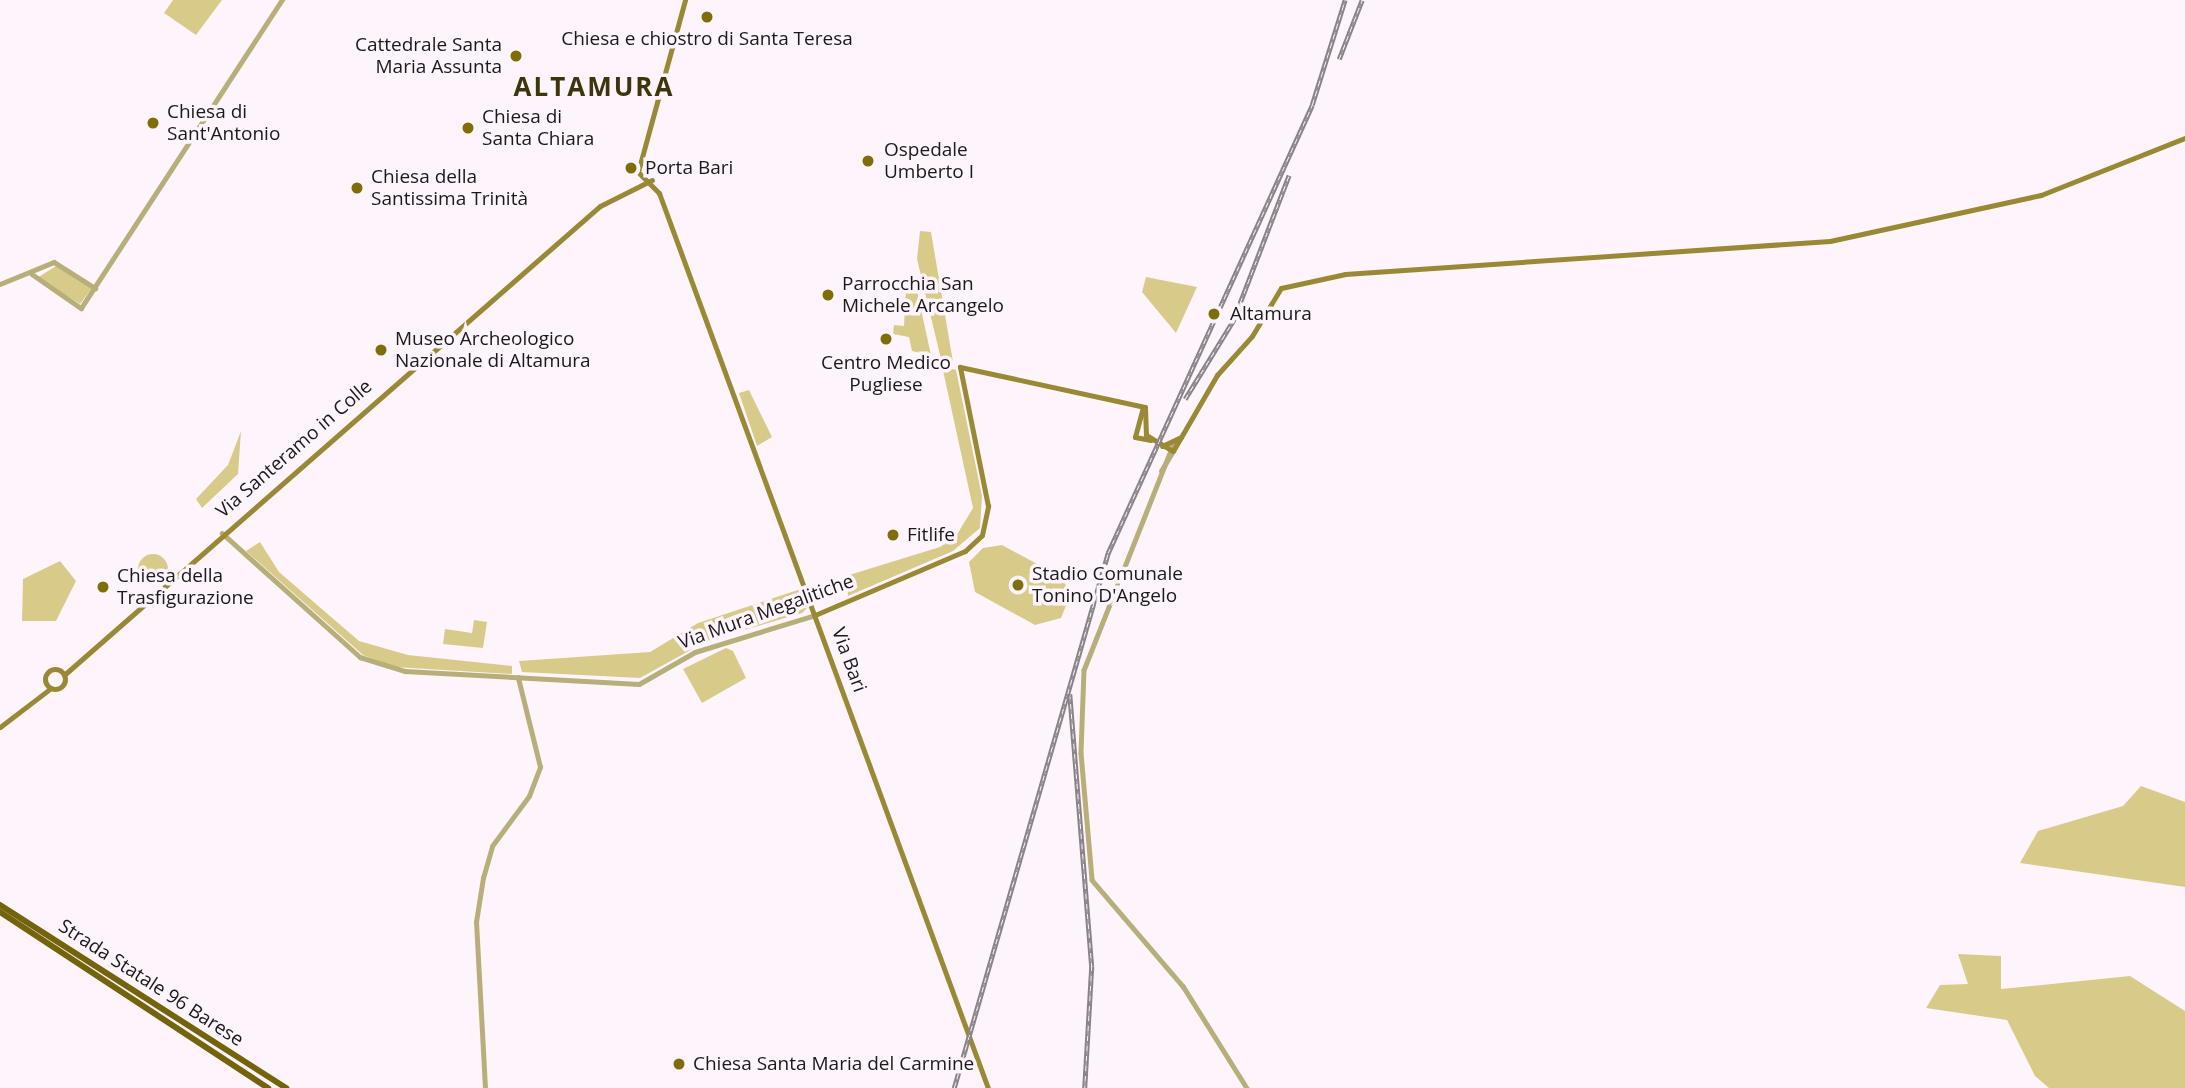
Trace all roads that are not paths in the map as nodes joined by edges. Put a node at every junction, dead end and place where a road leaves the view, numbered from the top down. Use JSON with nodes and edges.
{"nodes":[{"id":1,"x":282,"y":0,"type":"edge"},
{"id":2,"x":685,"y":0,"type":"edge"},
{"id":3,"x":2185,"y":138,"type":"edge"},
{"id":4,"x":652,"y":180,"type":"junction"},
{"id":5,"x":32,"y":274,"type":"junction"},
{"id":6,"x":0,"y":284,"type":"edge"},
{"id":7,"x":95,"y":288,"type":"junction"},
{"id":8,"x":1143,"y":412,"type":"junction"},
{"id":9,"x":1187,"y":429,"type":"junction"},
{"id":10,"x":1137,"y":431,"type":"junction"},
{"id":11,"x":1146,"y":437,"type":"junction"},
{"id":12,"x":1168,"y":449,"type":"junction"},
{"id":13,"x":222,"y":533,"type":"junction"},
{"id":14,"x":815,"y":615,"type":"junction"},
{"id":15,"x":73,"y":664,"type":"junction"},
{"id":16,"x":59,"y":670,"type":"junction"},
{"id":17,"x":64,"y":675,"type":"junction"},
{"id":18,"x":518,"y":678,"type":"junction"},
{"id":19,"x":45,"y":680,"type":"junction"},
{"id":20,"x":51,"y":688,"type":"junction"},
{"id":21,"x":33,"y":698,"type":"junction"},
{"id":22,"x":0,"y":727,"type":"edge"},
{"id":23,"x":1,"y":908,"type":"edge"},
{"id":24,"x":87,"y":965,"type":"junction"},
{"id":25,"x":268,"y":1088,"type":"edge"},
{"id":26,"x":286,"y":1088,"type":"edge"},
{"id":27,"x":485,"y":1088,"type":"edge"},
{"id":28,"x":988,"y":1088,"type":"edge"},
{"id":29,"x":1247,"y":1088,"type":"edge"}],
"edges":[{"from":1,"to":7,"type":"street"},
{"from":2,"to":4,"type":"main road"},
{"from":3,"to":9,"type":"main road"},
{"from":4,"to":13,"type":"main road","name":"Via Santeramo in Colle"},
{"from":4,"to":14,"type":"main road","name":"Via Bari"},
{"from":5,"to":6,"type":"street"},
{"from":5,"to":7,"type":"street"},
{"from":5,"to":7,"type":"street"},
{"from":8,"to":10,"type":"main road"},
{"from":8,"to":11,"type":"main road"},
{"from":8,"to":14,"type":"main road","name":"Via Mura Megalitiche"},
{"from":9,"to":12,"type":"main road"},
{"from":9,"to":12,"type":"main road"},
{"from":10,"to":11,"type":"main road"},
{"from":10,"to":11,"type":"main road"},
{"from":11,"to":12,"type":"main road"},
{"from":12,"to":29,"type":"street"},
{"from":13,"to":15,"type":"main road","name":"Via Santeramo in Colle"},
{"from":13,"to":18,"type":"street","name":"Via Mura Megalitiche"},
{"from":14,"to":18,"type":"street","name":"Via Mura Megalitiche"},
{"from":14,"to":28,"type":"main road","name":"Via Bari"},
{"from":15,"to":16,"type":"main road"},
{"from":15,"to":17,"type":"main road"},
{"from":16,"to":17,"type":"main road"},
{"from":16,"to":19,"type":"main road"},
{"from":17,"to":20,"type":"main road"},
{"from":18,"to":27,"type":"street"},
{"from":19,"to":20,"type":"main road"},
{"from":19,"to":21,"type":"main road"},
{"from":20,"to":21,"type":"main road"},
{"from":21,"to":22,"type":"main road"},
{"from":23,"to":24,"type":"highway","name":"Strada Statale 96 Barese"},
{"from":23,"to":24,"type":"highway","name":"Strada Statale 96 Barese"},
{"from":24,"to":25,"type":"highway","name":"Strada Statale 96 Barese"},
{"from":24,"to":26,"type":"highway","name":"Strada Statale 96 Barese"}]}
